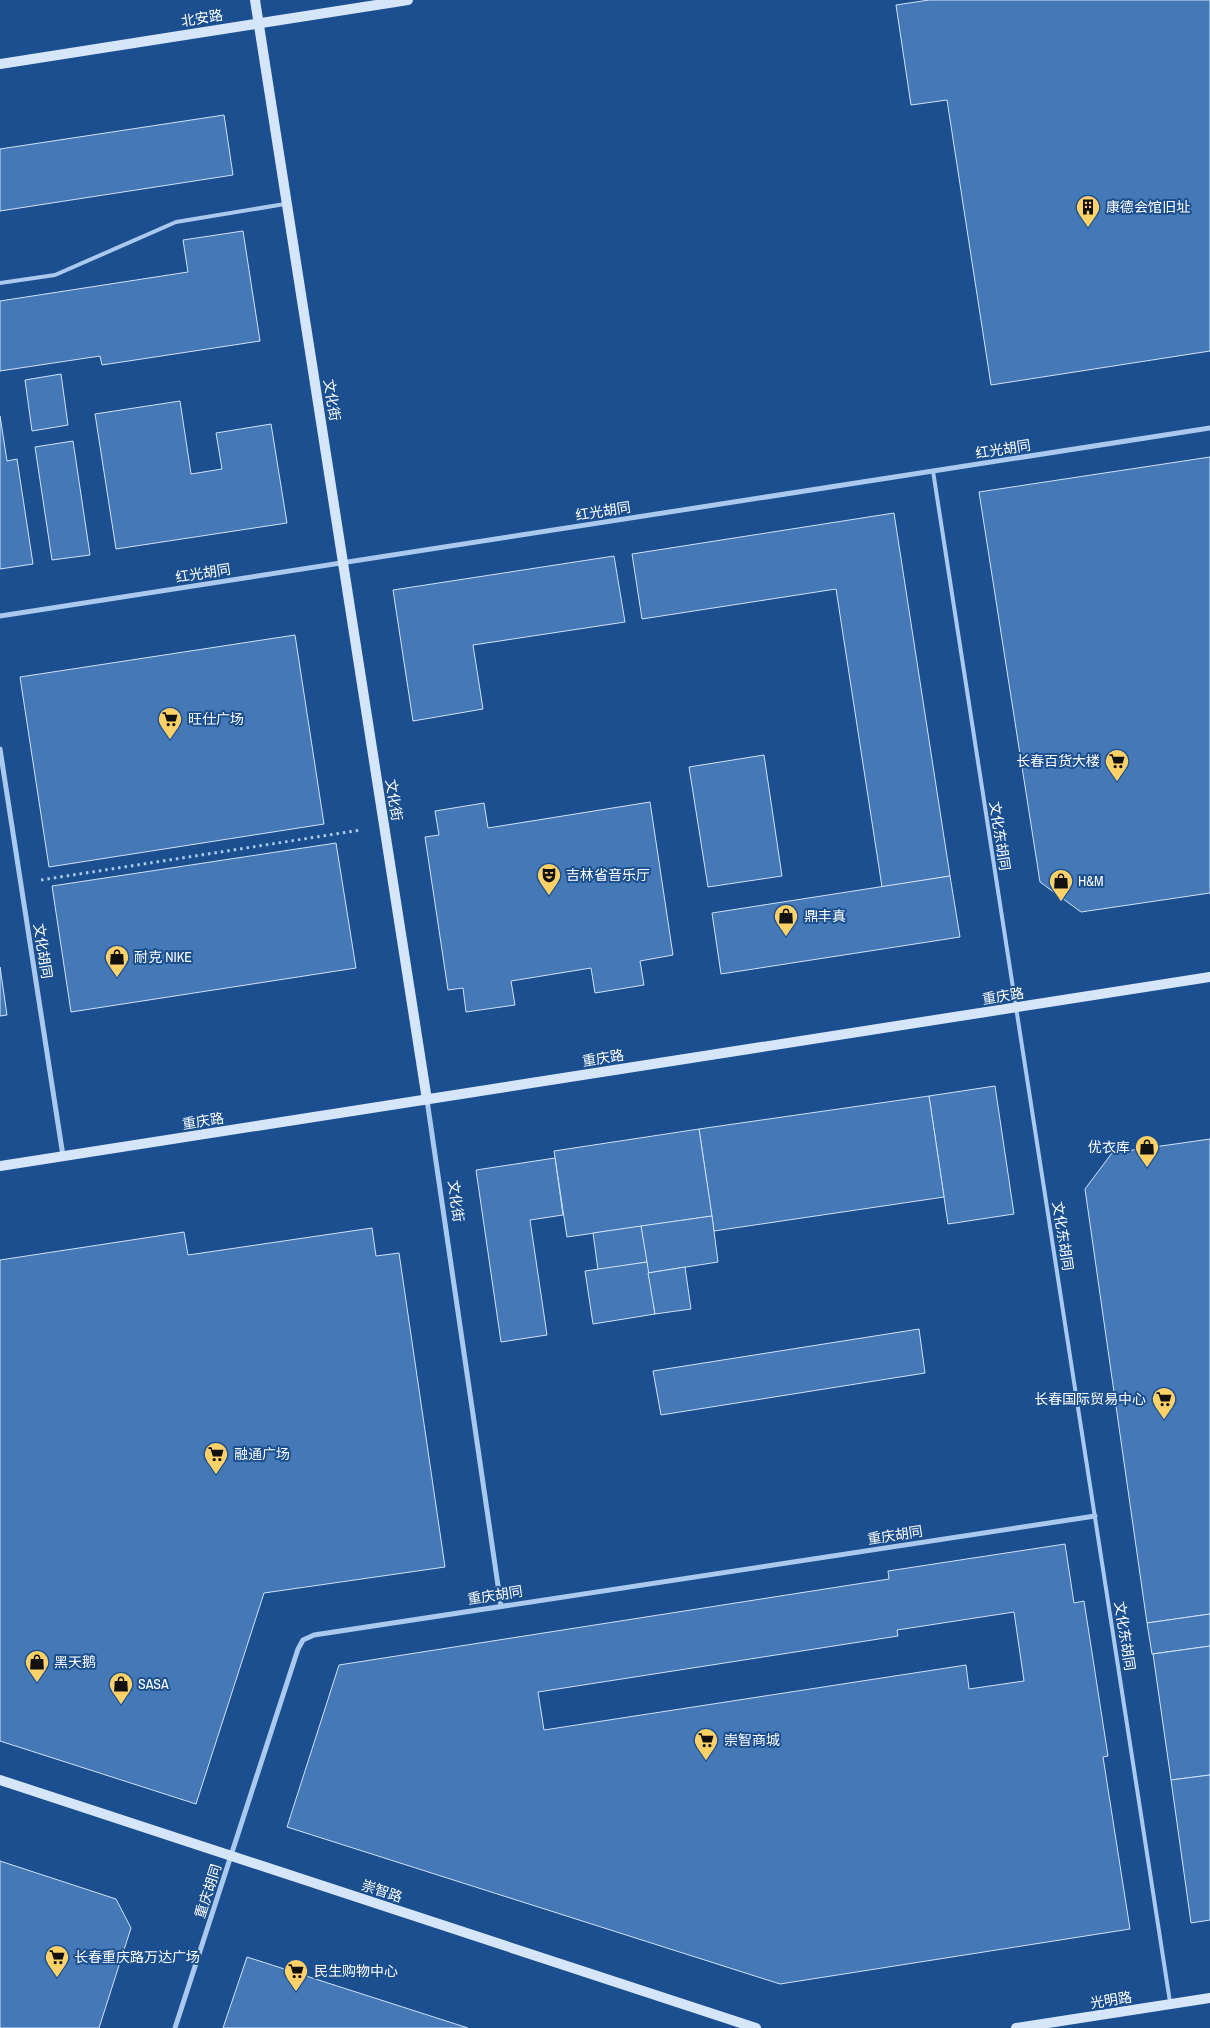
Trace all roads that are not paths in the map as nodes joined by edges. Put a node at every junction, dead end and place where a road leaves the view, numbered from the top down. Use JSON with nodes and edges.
{"nodes":[{"id":1,"x":255,"y":0,"type":"edge"},
{"id":2,"x":408,"y":0,"type":"edge"},
{"id":3,"x":259,"y":23,"type":"junction"},
{"id":4,"x":0,"y":64,"type":"edge"},
{"id":5,"x":287,"y":204,"type":"junction"},
{"id":6,"x":0,"y":283,"type":"edge"},
{"id":7,"x":1210,"y":428,"type":"edge"},
{"id":8,"x":933,"y":471,"type":"junction"},
{"id":9,"x":343,"y":563,"type":"junction"},
{"id":10,"x":0,"y":616,"type":"edge"},
{"id":11,"x":0,"y":749,"type":"edge"},
{"id":12,"x":1210,"y":978,"type":"edge"},
{"id":13,"x":1016,"y":1008,"type":"junction"},
{"id":14,"x":427,"y":1100,"type":"junction"},
{"id":15,"x":63,"y":1157,"type":"junction"},
{"id":16,"x":0,"y":1166,"type":"edge"},
{"id":17,"x":1095,"y":1516,"type":"junction"},
{"id":18,"x":501,"y":1606,"type":"junction"},
{"id":19,"x":0,"y":1780,"type":"edge"},
{"id":20,"x":231,"y":1856,"type":"junction"},
{"id":21,"x":1210,"y":1998,"type":"edge"},
{"id":22,"x":1170,"y":2004,"type":"junction"},
{"id":23,"x":175,"y":2028,"type":"edge"},
{"id":24,"x":756,"y":2028,"type":"edge"},
{"id":25,"x":1016,"y":2028,"type":"edge"}],
"edges":[{"from":1,"to":3,"type":"street","name":"文化街"},
{"from":2,"to":3,"type":"street","name":"北安路"},
{"from":3,"to":4,"type":"street","name":"北安路"},
{"from":3,"to":5,"type":"street","name":"文化街"},
{"from":5,"to":6,"type":"lane"},
{"from":5,"to":9,"type":"street","name":"文化街"},
{"from":7,"to":8,"type":"street","name":"红光胡同"},
{"from":8,"to":9,"type":"street","name":"红光胡同"},
{"from":8,"to":13,"type":"lane","name":"文化东胡同"},
{"from":9,"to":10,"type":"street","name":"红光胡同"},
{"from":9,"to":14,"type":"street","name":"文化街"},
{"from":11,"to":15,"type":"street","name":"文化胡同"},
{"from":12,"to":13,"type":"street","name":"重庆路"},
{"from":13,"to":14,"type":"street","name":"重庆路"},
{"from":13,"to":17,"type":"lane","name":"文化东胡同"},
{"from":14,"to":15,"type":"street","name":"重庆路"},
{"from":14,"to":18,"type":"street","name":"文化街"},
{"from":15,"to":16,"type":"street","name":"重庆路"},
{"from":17,"to":18,"type":"street","name":"重庆胡同"},
{"from":17,"to":22,"type":"lane","name":"文化东胡同"},
{"from":18,"to":20,"type":"street","name":"重庆胡同"},
{"from":19,"to":20,"type":"street","name":"崇智路"},
{"from":20,"to":23,"type":"street","name":"重庆胡同"},
{"from":20,"to":24,"type":"street","name":"崇智路"},
{"from":21,"to":22,"type":"street","name":"光明路"},
{"from":22,"to":25,"type":"street","name":"光明路"}]}
